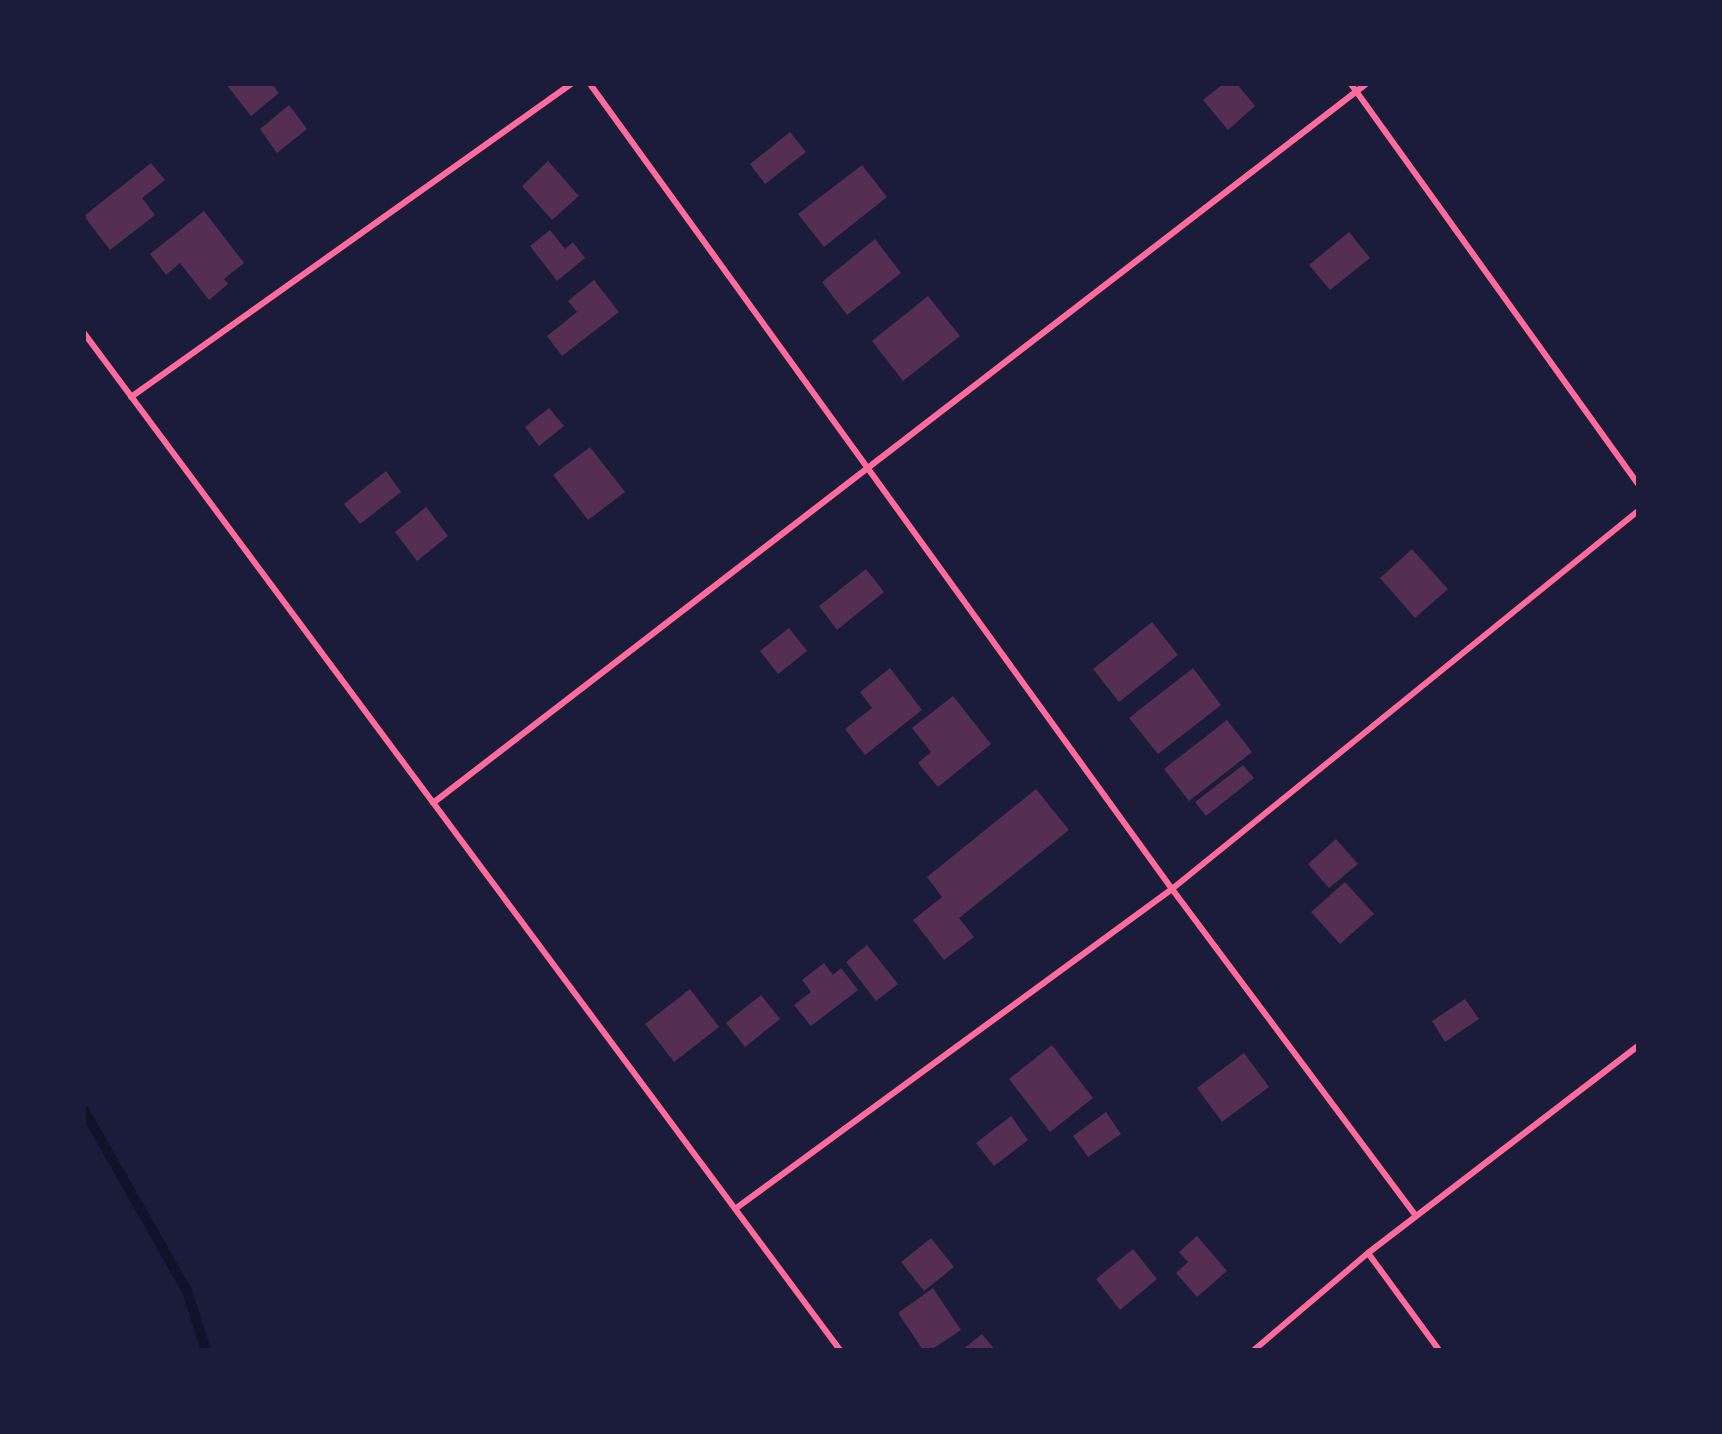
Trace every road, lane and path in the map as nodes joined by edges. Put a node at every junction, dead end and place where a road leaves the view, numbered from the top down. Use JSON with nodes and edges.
{"nodes":[{"id":1,"x":571,"y":84,"type":"edge"},
{"id":2,"x":590,"y":84,"type":"edge"},
{"id":3,"x":1352,"y":84,"type":"edge"},
{"id":4,"x":1366,"y":84,"type":"edge"},
{"id":5,"x":1357,"y":92,"type":"junction"},
{"id":6,"x":84,"y":333,"type":"edge"},
{"id":7,"x":131,"y":397,"type":"junction"},
{"id":8,"x":868,"y":468,"type":"junction"},
{"id":9,"x":1638,"y":484,"type":"edge"},
{"id":10,"x":1638,"y":511,"type":"edge"},
{"id":11,"x":433,"y":803,"type":"junction"},
{"id":12,"x":1172,"y":889,"type":"junction"},
{"id":13,"x":1638,"y":1046,"type":"edge"},
{"id":14,"x":735,"y":1209,"type":"junction"},
{"id":15,"x":1416,"y":1216,"type":"junction"},
{"id":16,"x":1368,"y":1253,"type":"junction"},
{"id":17,"x":840,"y":1350,"type":"edge"},
{"id":18,"x":1254,"y":1350,"type":"edge"},
{"id":19,"x":1438,"y":1350,"type":"edge"}],
"edges":[{"from":1,"to":7,"type":"street"},
{"from":2,"to":8,"type":"street"},
{"from":3,"to":5,"type":"street"},
{"from":4,"to":5,"type":"street"},
{"from":5,"to":8,"type":"street"},
{"from":5,"to":9,"type":"street"},
{"from":6,"to":7,"type":"street"},
{"from":7,"to":11,"type":"street"},
{"from":8,"to":11,"type":"street"},
{"from":8,"to":12,"type":"street"},
{"from":10,"to":12,"type":"street"},
{"from":11,"to":14,"type":"street"},
{"from":12,"to":14,"type":"street"},
{"from":12,"to":15,"type":"street"},
{"from":13,"to":15,"type":"street"},
{"from":14,"to":17,"type":"street"},
{"from":15,"to":16,"type":"street"},
{"from":16,"to":18,"type":"street"},
{"from":16,"to":19,"type":"street"}]}
